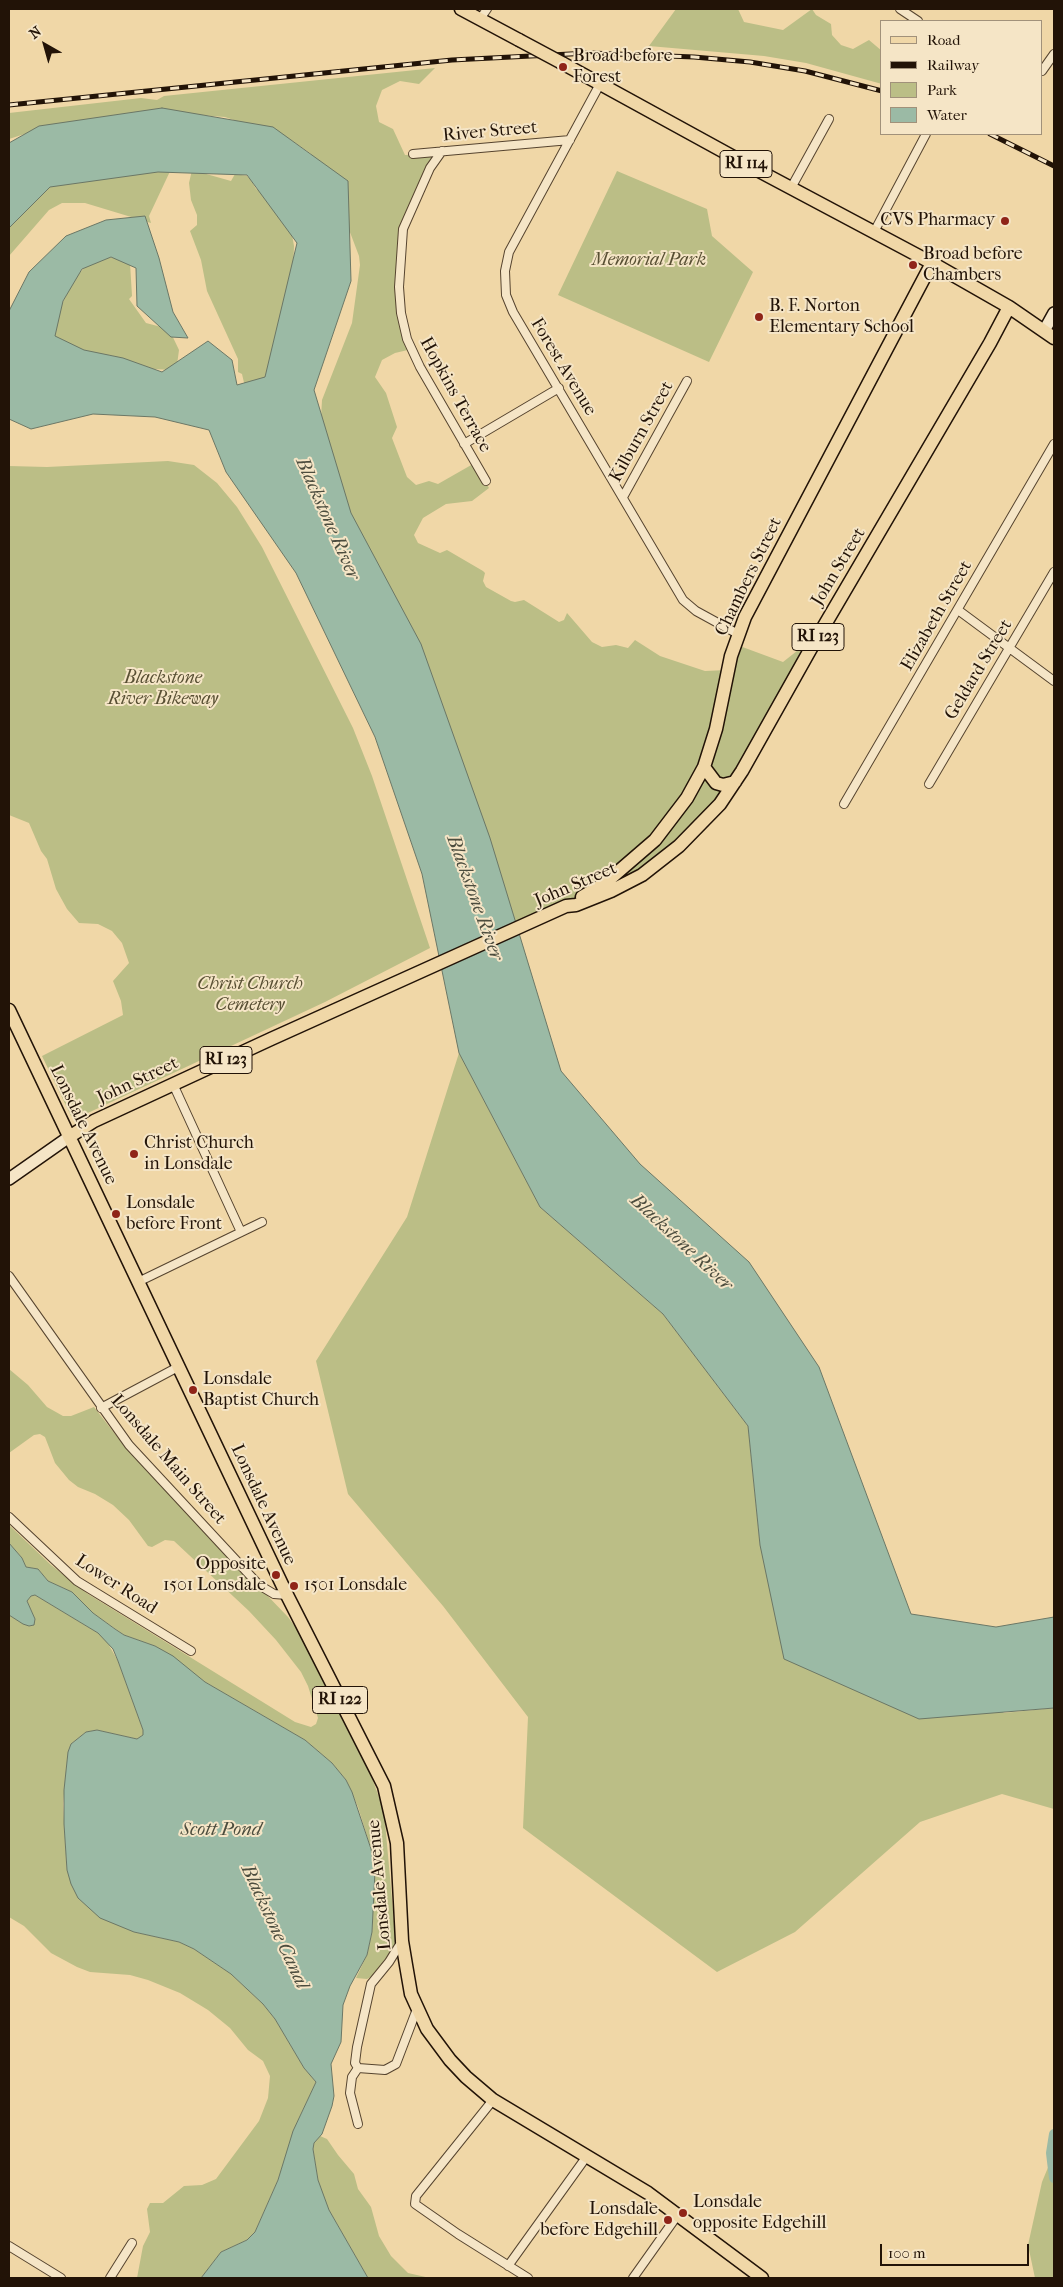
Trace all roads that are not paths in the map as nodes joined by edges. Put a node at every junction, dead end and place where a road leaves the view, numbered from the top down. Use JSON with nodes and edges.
{"nodes":[{"id":1,"x":461,"y":9,"type":"edge"},
{"id":2,"x":900,"y":9,"type":"edge"},
{"id":3,"x":484,"y":14,"type":"edge"},
{"id":4,"x":916,"y":20,"type":"edge"},
{"id":5,"x":1054,"y":54,"type":"edge"},
{"id":6,"x":1043,"y":70,"type":"edge"},
{"id":7,"x":600,"y":84,"type":"junction"},
{"id":8,"x":829,"y":119,"type":"dead end"},
{"id":9,"x":925,"y":135,"type":"edge"},
{"id":10,"x":570,"y":140,"type":"junction"},
{"id":11,"x":442,"y":151,"type":"junction"},
{"id":12,"x":413,"y":154,"type":"dead end"},
{"id":13,"x":791,"y":188,"type":"junction"},
{"id":14,"x":874,"y":232,"type":"junction"},
{"id":15,"x":932,"y":263,"type":"junction"},
{"id":16,"x":1009,"y":307,"type":"junction"},
{"id":17,"x":1054,"y":313,"type":"edge"},
{"id":18,"x":1049,"y":335,"type":"edge"},
{"id":19,"x":687,"y":381,"type":"dead end"},
{"id":20,"x":559,"y":388,"type":"junction"},
{"id":21,"x":464,"y":444,"type":"junction"},
{"id":22,"x":1054,"y":444,"type":"edge"},
{"id":23,"x":486,"y":481,"type":"dead end"},
{"id":24,"x":623,"y":497,"type":"junction"},
{"id":25,"x":1054,"y":572,"type":"edge"},
{"id":26,"x":958,"y":610,"type":"junction"},
{"id":27,"x":738,"y":634,"type":"junction"},
{"id":28,"x":1008,"y":648,"type":"junction"},
{"id":29,"x":1054,"y":682,"type":"edge"},
{"id":30,"x":704,"y":767,"type":"junction"},
{"id":31,"x":734,"y":782,"type":"junction"},
{"id":32,"x":930,"y":784,"type":"dead end"},
{"id":33,"x":844,"y":804,"type":"dead end"},
{"id":34,"x":655,"y":840,"type":"junction"},
{"id":35,"x":661,"y":860,"type":"junction"},
{"id":36,"x":566,"y":906,"type":"junction"},
{"id":37,"x":9,"y":1010,"type":"edge"},
{"id":38,"x":173,"y":1084,"type":"junction"},
{"id":39,"x":69,"y":1137,"type":"junction"},
{"id":40,"x":9,"y":1178,"type":"edge"},
{"id":41,"x":262,"y":1222,"type":"dead end"},
{"id":42,"x":241,"y":1232,"type":"junction"},
{"id":43,"x":9,"y":1276,"type":"edge"},
{"id":44,"x":138,"y":1282,"type":"junction"},
{"id":45,"x":178,"y":1367,"type":"junction"},
{"id":46,"x":101,"y":1408,"type":"junction"},
{"id":47,"x":9,"y":1517,"type":"edge"},
{"id":48,"x":287,"y":1595,"type":"junction"},
{"id":49,"x":191,"y":1652,"type":"dead end"},
{"id":50,"x":402,"y":1941,"type":"junction"},
{"id":51,"x":417,"y":2009,"type":"junction"},
{"id":52,"x":358,"y":2068,"type":"junction"},
{"id":53,"x":494,"y":2100,"type":"junction"},
{"id":54,"x":358,"y":2124,"type":"dead end"},
{"id":55,"x":587,"y":2156,"type":"junction"},
{"id":56,"x":678,"y":2216,"type":"junction"},
{"id":57,"x":132,"y":2242,"type":"dead end"},
{"id":58,"x":9,"y":2246,"type":"edge"},
{"id":59,"x":508,"y":2266,"type":"junction"},
{"id":60,"x":61,"y":2278,"type":"edge"},
{"id":61,"x":110,"y":2278,"type":"edge"},
{"id":62,"x":528,"y":2278,"type":"edge"},
{"id":63,"x":633,"y":2278,"type":"edge"},
{"id":64,"x":762,"y":2278,"type":"edge"}],
"edges":[{"from":1,"to":3,"type":"main road","number":"RI 114"},
{"from":2,"to":4,"type":"street"},
{"from":3,"to":7,"type":"main road","number":"RI 114","bridge":true},
{"from":5,"to":6,"type":"street"},
{"from":7,"to":10,"type":"street","name":"Forest Avenue"},
{"from":7,"to":13,"type":"main road","number":"RI 114"},
{"from":8,"to":13,"type":"street"},
{"from":9,"to":14,"type":"street"},
{"from":10,"to":11,"type":"street","name":"River Street"},
{"from":10,"to":20,"type":"street","name":"Forest Avenue"},
{"from":11,"to":12,"type":"street","name":"River Street"},
{"from":11,"to":21,"type":"street","name":"Hopkins Terrace"},
{"from":13,"to":14,"type":"main road","number":"RI 114"},
{"from":14,"to":15,"type":"main road","number":"RI 114"},
{"from":15,"to":16,"type":"main road","number":"RI 114"},
{"from":15,"to":27,"type":"main road","name":"Chambers Street","number":"RI 123"},
{"from":16,"to":18,"type":"main road","number":"RI 114"},
{"from":16,"to":31,"type":"main road","name":"John Street","number":"RI 123"},
{"from":17,"to":18,"type":"main road"},
{"from":19,"to":24,"type":"street","name":"Kilburn Street"},
{"from":20,"to":21,"type":"street"},
{"from":20,"to":24,"type":"street","name":"Forest Avenue"},
{"from":21,"to":23,"type":"street","name":"Hopkins Terrace"},
{"from":22,"to":26,"type":"street","name":"Elizabeth Street"},
{"from":24,"to":27,"type":"street","name":"Forest Avenue"},
{"from":25,"to":28,"type":"street","name":"Geldard Street"},
{"from":26,"to":28,"type":"street"},
{"from":26,"to":33,"type":"street","name":"Elizabeth Street"},
{"from":27,"to":30,"type":"main road","name":"Chambers Street","number":"RI 123"},
{"from":28,"to":29,"type":"street"},
{"from":28,"to":32,"type":"street","name":"Geldard Street"},
{"from":30,"to":31,"type":"main road"},
{"from":30,"to":34,"type":"main road","name":"Chambers Street","number":"RI 123"},
{"from":31,"to":35,"type":"main road","name":"John Street","number":"RI 123"},
{"from":34,"to":35,"type":"main road"},
{"from":34,"to":36,"type":"main road","name":"Chambers Street","number":"RI 123"},
{"from":35,"to":36,"type":"main road","name":"John Street","number":"RI 123"},
{"from":36,"to":38,"type":"main road","name":"John Street","number":"RI 123"},
{"from":37,"to":39,"type":"main road","name":"Lonsdale Avenue","number":"RI 122"},
{"from":38,"to":39,"type":"main road","name":"John Street","number":"RI 123"},
{"from":38,"to":42,"type":"street"},
{"from":39,"to":40,"type":"main road","number":"RI 123"},
{"from":39,"to":44,"type":"main road","name":"Lonsdale Avenue","number":"RI 122"},
{"from":41,"to":42,"type":"street"},
{"from":42,"to":44,"type":"street"},
{"from":43,"to":46,"type":"street","name":"Lonsdale Main Street"},
{"from":44,"to":45,"type":"main road","name":"Lonsdale Avenue","number":"RI 122"},
{"from":45,"to":46,"type":"street"},
{"from":45,"to":48,"type":"main road","name":"Lonsdale Avenue","number":"RI 122"},
{"from":46,"to":48,"type":"street","name":"Lonsdale Main Street"},
{"from":47,"to":49,"type":"street","name":"Lower Road"},
{"from":48,"to":50,"type":"main road","name":"Lonsdale Avenue","number":"RI 122"},
{"from":50,"to":51,"type":"main road","name":"Lonsdale Avenue","number":"RI 122"},
{"from":50,"to":52,"type":"street"},
{"from":51,"to":52,"type":"street"},
{"from":51,"to":53,"type":"main road","name":"Lonsdale Avenue","number":"RI 122"},
{"from":52,"to":54,"type":"street"},
{"from":53,"to":55,"type":"main road","name":"Lonsdale Avenue","number":"RI 122"},
{"from":53,"to":59,"type":"street"},
{"from":55,"to":56,"type":"main road","name":"Lonsdale Avenue","number":"RI 122"},
{"from":55,"to":59,"type":"street"},
{"from":56,"to":63,"type":"street"},
{"from":56,"to":64,"type":"main road","name":"Lonsdale Avenue","number":"RI 122"},
{"from":57,"to":61,"type":"street"},
{"from":58,"to":60,"type":"street"},
{"from":59,"to":62,"type":"street"}]}
